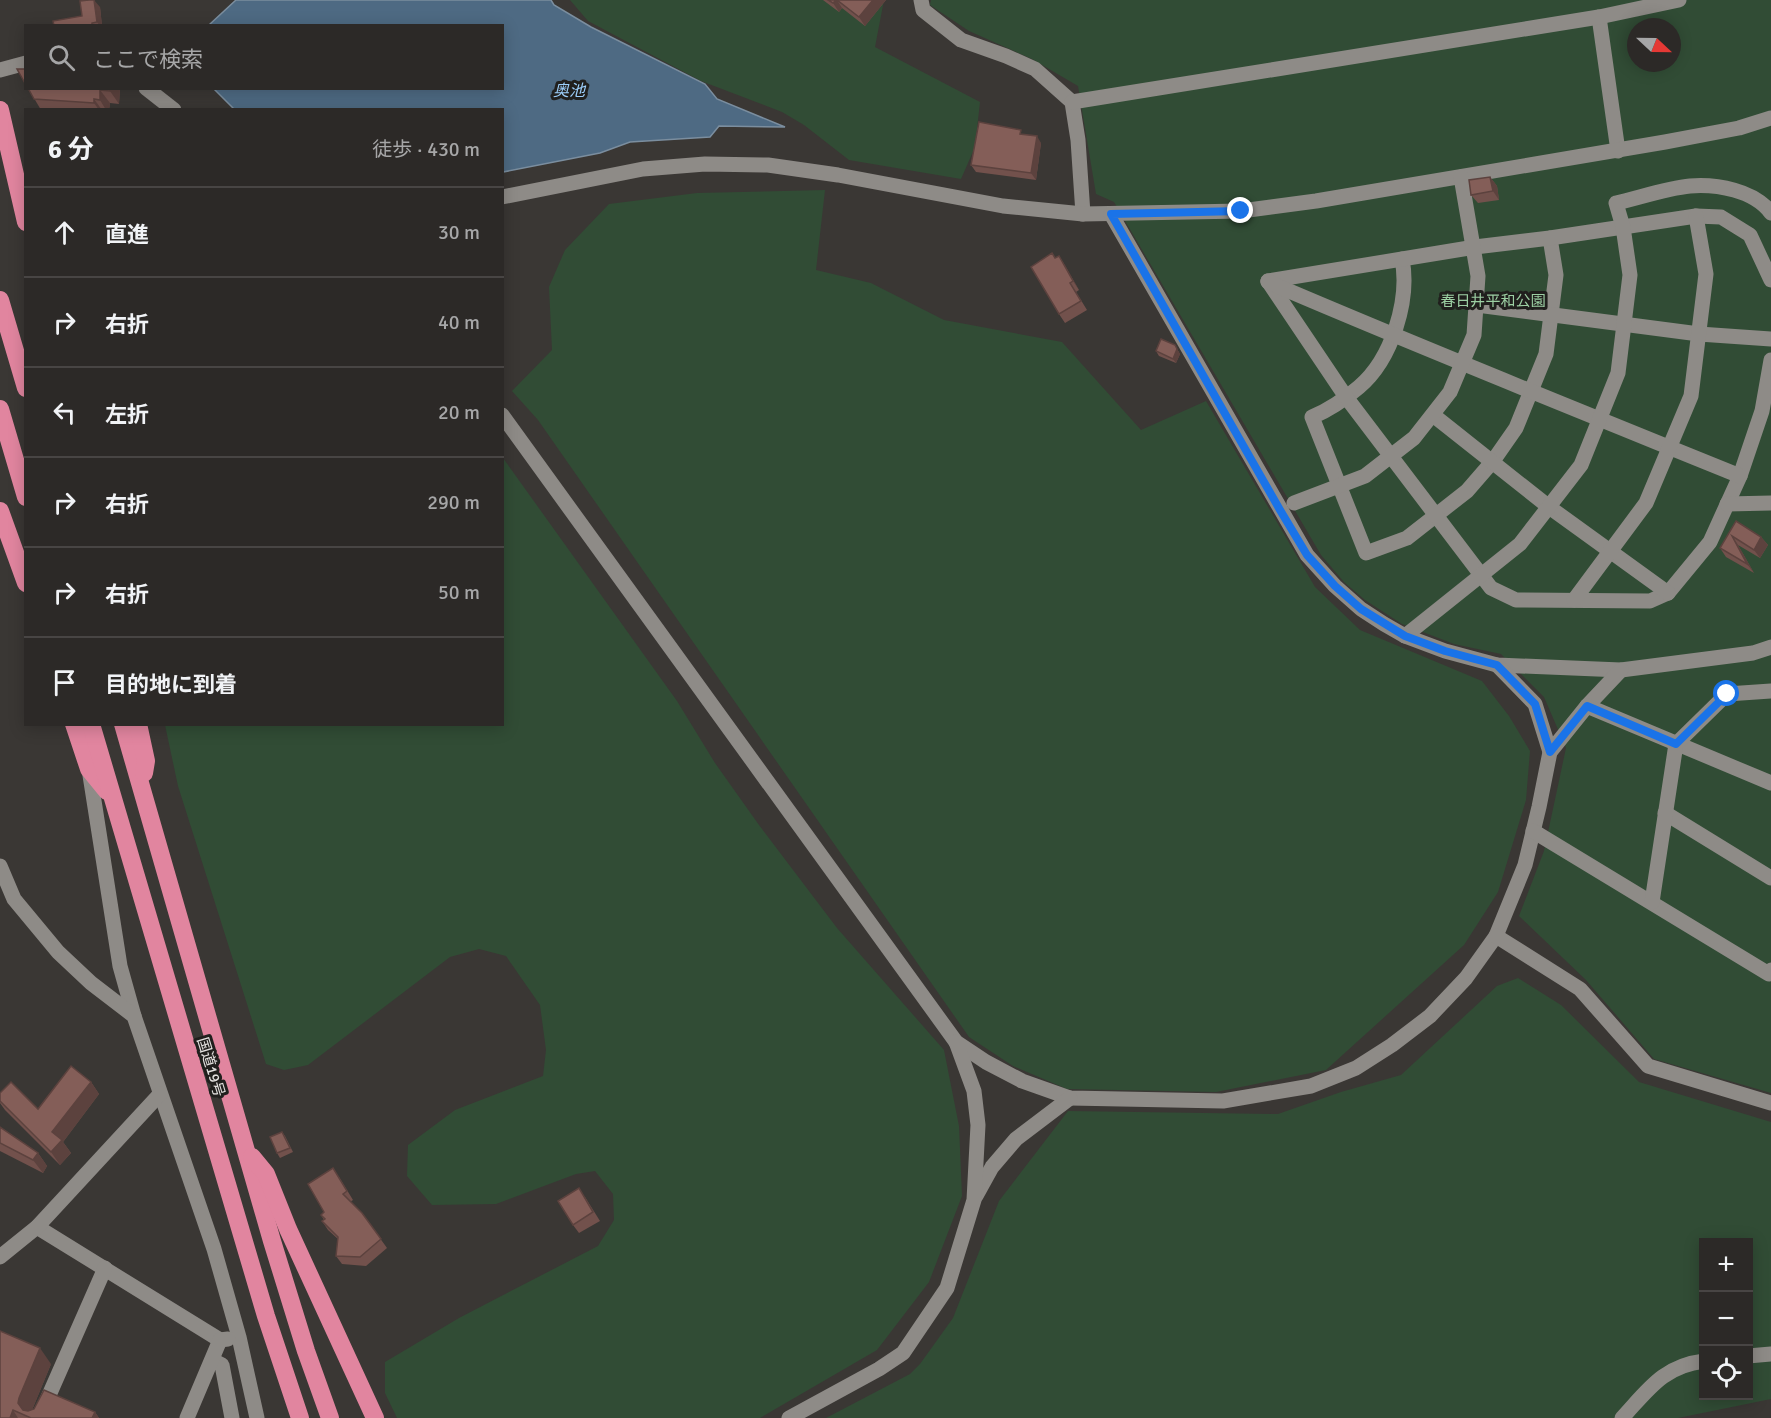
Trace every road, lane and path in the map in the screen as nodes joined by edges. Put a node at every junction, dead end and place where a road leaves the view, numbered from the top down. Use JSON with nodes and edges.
{"nodes":[{"id":1,"x":921,"y":0,"type":"edge"},
{"id":2,"x":1679,"y":0,"type":"edge"},
{"id":3,"x":1599,"y":17,"type":"junction"},
{"id":4,"x":24,"y":64,"type":"edge"},
{"id":5,"x":0,"y":70,"type":"edge"},
{"id":6,"x":149,"y":90,"type":"edge"},
{"id":7,"x":1071,"y":102,"type":"junction"},
{"id":8,"x":171,"y":108,"type":"edge"},
{"id":9,"x":0,"y":110,"type":"edge"},
{"id":10,"x":1771,"y":118,"type":"edge"},
{"id":11,"x":1618,"y":151,"type":"junction"},
{"id":12,"x":1461,"y":177,"type":"junction"},
{"id":13,"x":504,"y":197,"type":"edge"},
{"id":14,"x":24,"y":213,"type":"edge"},
{"id":15,"x":1771,"y":213,"type":"edge"},
{"id":16,"x":1083,"y":214,"type":"junction"},
{"id":17,"x":1111,"y":214,"type":"junction"},
{"id":18,"x":1696,"y":216,"type":"junction"},
{"id":19,"x":1623,"y":227,"type":"junction"},
{"id":20,"x":1550,"y":238,"type":"junction"},
{"id":21,"x":1475,"y":247,"type":"junction"},
{"id":22,"x":1402,"y":259,"type":"junction"},
{"id":23,"x":1771,"y":280,"type":"edge"},
{"id":24,"x":1268,"y":281,"type":"junction"},
{"id":25,"x":0,"y":300,"type":"edge"},
{"id":26,"x":1477,"y":305,"type":"junction"},
{"id":27,"x":1549,"y":314,"type":"junction"},
{"id":28,"x":1624,"y":324,"type":"junction"},
{"id":29,"x":1699,"y":334,"type":"junction"},
{"id":30,"x":1393,"y":336,"type":"junction"},
{"id":31,"x":1771,"y":339,"type":"edge"},
{"id":32,"x":1771,"y":360,"type":"edge"},
{"id":33,"x":1461,"y":364,"type":"junction"},
{"id":34,"x":24,"y":381,"type":"edge"},
{"id":35,"x":1530,"y":390,"type":"junction"},
{"id":36,"x":1346,"y":397,"type":"junction"},
{"id":37,"x":0,"y":409,"type":"edge"},
{"id":38,"x":1432,"y":415,"type":"junction"},
{"id":39,"x":504,"y":418,"type":"edge"},
{"id":40,"x":1601,"y":419,"type":"junction"},
{"id":41,"x":1670,"y":447,"type":"junction"},
{"id":42,"x":1389,"y":456,"type":"junction"},
{"id":43,"x":1493,"y":461,"type":"junction"},
{"id":44,"x":1740,"y":476,"type":"junction"},
{"id":45,"x":1338,"y":486,"type":"junction"},
{"id":46,"x":24,"y":490,"type":"edge"},
{"id":47,"x":1294,"y":503,"type":"dead end"},
{"id":48,"x":1771,"y":503,"type":"edge"},
{"id":49,"x":1727,"y":504,"type":"junction"},
{"id":50,"x":1550,"y":507,"type":"junction"},
{"id":51,"x":0,"y":511,"type":"edge"},
{"id":52,"x":1436,"y":516,"type":"junction"},
{"id":53,"x":1609,"y":552,"type":"junction"},
{"id":54,"x":1482,"y":575,"type":"junction"},
{"id":55,"x":24,"y":577,"type":"edge"},
{"id":56,"x":1668,"y":593,"type":"junction"},
{"id":57,"x":1574,"y":600,"type":"junction"},
{"id":58,"x":1405,"y":636,"type":"junction"},
{"id":59,"x":1771,"y":647,"type":"edge"},
{"id":60,"x":1497,"y":665,"type":"junction"},
{"id":61,"x":1621,"y":670,"type":"junction"},
{"id":62,"x":1771,"y":692,"type":"edge"},
{"id":63,"x":1587,"y":706,"type":"junction"},
{"id":64,"x":75,"y":726,"type":"edge"},
{"id":65,"x":92,"y":726,"type":"edge"},
{"id":66,"x":124,"y":726,"type":"edge"},
{"id":67,"x":138,"y":726,"type":"edge"},
{"id":68,"x":1676,"y":744,"type":"junction"},
{"id":69,"x":1550,"y":752,"type":"junction"},
{"id":70,"x":89,"y":769,"type":"junction"},
{"id":71,"x":1771,"y":783,"type":"edge"},
{"id":72,"x":142,"y":788,"type":"junction"},
{"id":73,"x":113,"y":800,"type":"junction"},
{"id":74,"x":1665,"y":813,"type":"junction"},
{"id":75,"x":1533,"y":831,"type":"junction"},
{"id":76,"x":0,"y":867,"type":"edge"},
{"id":77,"x":1771,"y":878,"type":"edge"},
{"id":78,"x":1652,"y":902,"type":"junction"},
{"id":79,"x":1496,"y":936,"type":"junction"},
{"id":80,"x":1771,"y":970,"type":"edge"},
{"id":81,"x":134,"y":1016,"type":"junction"},
{"id":82,"x":956,"y":1042,"type":"junction"},
{"id":83,"x":160,"y":1094,"type":"junction"},
{"id":84,"x":1070,"y":1098,"type":"junction"},
{"id":85,"x":1771,"y":1103,"type":"edge"},
{"id":86,"x":246,"y":1148,"type":"junction"},
{"id":87,"x":974,"y":1200,"type":"junction"},
{"id":88,"x":37,"y":1227,"type":"junction"},
{"id":89,"x":0,"y":1257,"type":"edge"},
{"id":90,"x":105,"y":1268,"type":"junction"},
{"id":91,"x":239,"y":1337,"type":"junction"},
{"id":92,"x":220,"y":1340,"type":"junction"},
{"id":93,"x":1771,"y":1354,"type":"edge"},
{"id":94,"x":1753,"y":1356,"type":"edge"},
{"id":95,"x":212,"y":1360,"type":"junction"},
{"id":96,"x":1699,"y":1362,"type":"edge"},
{"id":97,"x":39,"y":1418,"type":"edge"},
{"id":98,"x":187,"y":1418,"type":"edge"},
{"id":99,"x":232,"y":1418,"type":"edge"},
{"id":100,"x":257,"y":1418,"type":"edge"},
{"id":101,"x":300,"y":1418,"type":"edge"},
{"id":102,"x":330,"y":1418,"type":"edge"},
{"id":103,"x":375,"y":1418,"type":"edge"},
{"id":104,"x":789,"y":1418,"type":"edge"},
{"id":105,"x":1622,"y":1418,"type":"edge"}],
"edges":[{"from":1,"to":7,"type":"street"},
{"from":2,"to":3,"type":"street"},
{"from":3,"to":7,"type":"street"},
{"from":3,"to":11,"type":"street"},
{"from":4,"to":5,"type":"street"},
{"from":6,"to":8,"type":"street"},
{"from":7,"to":16,"type":"street"},
{"from":9,"to":14,"type":"highway"},
{"from":10,"to":11,"type":"street"},
{"from":11,"to":12,"type":"street"},
{"from":12,"to":17,"type":"street"},
{"from":12,"to":21,"type":"street"},
{"from":13,"to":16,"type":"street"},
{"from":15,"to":19,"type":"street"},
{"from":16,"to":17,"type":"street"},
{"from":17,"to":58,"type":"street"},
{"from":18,"to":19,"type":"street"},
{"from":18,"to":23,"type":"street"},
{"from":18,"to":29,"type":"street"},
{"from":19,"to":20,"type":"street"},
{"from":19,"to":28,"type":"street"},
{"from":20,"to":21,"type":"street"},
{"from":20,"to":27,"type":"street"},
{"from":21,"to":22,"type":"street"},
{"from":21,"to":26,"type":"street"},
{"from":22,"to":24,"type":"street"},
{"from":22,"to":30,"type":"street"},
{"from":24,"to":30,"type":"street"},
{"from":24,"to":36,"type":"street"},
{"from":25,"to":34,"type":"highway"},
{"from":26,"to":27,"type":"street"},
{"from":26,"to":33,"type":"street"},
{"from":27,"to":28,"type":"street"},
{"from":27,"to":35,"type":"street"},
{"from":28,"to":29,"type":"street"},
{"from":28,"to":40,"type":"street"},
{"from":29,"to":31,"type":"street"},
{"from":29,"to":41,"type":"street"},
{"from":30,"to":33,"type":"street"},
{"from":30,"to":36,"type":"street"},
{"from":32,"to":44,"type":"street"},
{"from":33,"to":35,"type":"street"},
{"from":33,"to":38,"type":"street"},
{"from":35,"to":40,"type":"street"},
{"from":35,"to":43,"type":"street"},
{"from":36,"to":42,"type":"street"},
{"from":36,"to":45,"type":"street"},
{"from":37,"to":46,"type":"highway"},
{"from":38,"to":42,"type":"street"},
{"from":38,"to":43,"type":"street"},
{"from":39,"to":82,"type":"street"},
{"from":40,"to":41,"type":"street"},
{"from":40,"to":50,"type":"street"},
{"from":41,"to":44,"type":"street"},
{"from":41,"to":53,"type":"street"},
{"from":42,"to":45,"type":"street"},
{"from":42,"to":52,"type":"street"},
{"from":43,"to":50,"type":"street"},
{"from":43,"to":52,"type":"street"},
{"from":44,"to":49,"type":"street"},
{"from":45,"to":47,"type":"street"},
{"from":45,"to":52,"type":"street"},
{"from":48,"to":49,"type":"street"},
{"from":49,"to":56,"type":"street"},
{"from":50,"to":53,"type":"street"},
{"from":50,"to":54,"type":"street"},
{"from":51,"to":55,"type":"highway"},
{"from":52,"to":54,"type":"street"},
{"from":53,"to":56,"type":"street"},
{"from":53,"to":57,"type":"street"},
{"from":54,"to":57,"type":"street"},
{"from":54,"to":58,"type":"street"},
{"from":56,"to":57,"type":"street"},
{"from":58,"to":60,"type":"street"},
{"from":59,"to":61,"type":"street"},
{"from":60,"to":61,"type":"street"},
{"from":60,"to":69,"type":"street"},
{"from":61,"to":63,"type":"street"},
{"from":62,"to":68,"type":"street"},
{"from":63,"to":68,"type":"street"},
{"from":63,"to":69,"type":"street"},
{"from":64,"to":70,"type":"highway"},
{"from":65,"to":73,"type":"highway","name":"国道19号"},
{"from":66,"to":72,"type":"highway","name":"国道19号"},
{"from":67,"to":72,"type":"highway"},
{"from":68,"to":71,"type":"street"},
{"from":68,"to":74,"type":"street"},
{"from":69,"to":75,"type":"street"},
{"from":70,"to":73,"type":"highway"},
{"from":70,"to":81,"type":"street"},
{"from":72,"to":86,"type":"highway","name":"国道19号"},
{"from":73,"to":101,"type":"highway","name":"国道19号"},
{"from":74,"to":77,"type":"street"},
{"from":74,"to":78,"type":"street"},
{"from":75,"to":78,"type":"street"},
{"from":75,"to":79,"type":"street"},
{"from":76,"to":81,"type":"street"},
{"from":78,"to":80,"type":"street"},
{"from":79,"to":84,"type":"street"},
{"from":79,"to":85,"type":"street"},
{"from":81,"to":83,"type":"street"},
{"from":82,"to":84,"type":"street"},
{"from":82,"to":87,"type":"street"},
{"from":83,"to":88,"type":"street"},
{"from":83,"to":91,"type":"street"},
{"from":84,"to":87,"type":"street"},
{"from":86,"to":102,"type":"highway","name":"国道19号"},
{"from":86,"to":103,"type":"highway"},
{"from":87,"to":104,"type":"street"},
{"from":88,"to":89,"type":"street"},
{"from":88,"to":90,"type":"street"},
{"from":90,"to":92,"type":"street"},
{"from":90,"to":97,"type":"street"},
{"from":91,"to":92,"type":"street"},
{"from":91,"to":100,"type":"street"},
{"from":92,"to":95,"type":"street"},
{"from":93,"to":94,"type":"street"},
{"from":95,"to":98,"type":"street"},
{"from":95,"to":99,"type":"street"},
{"from":96,"to":105,"type":"street"}]}
